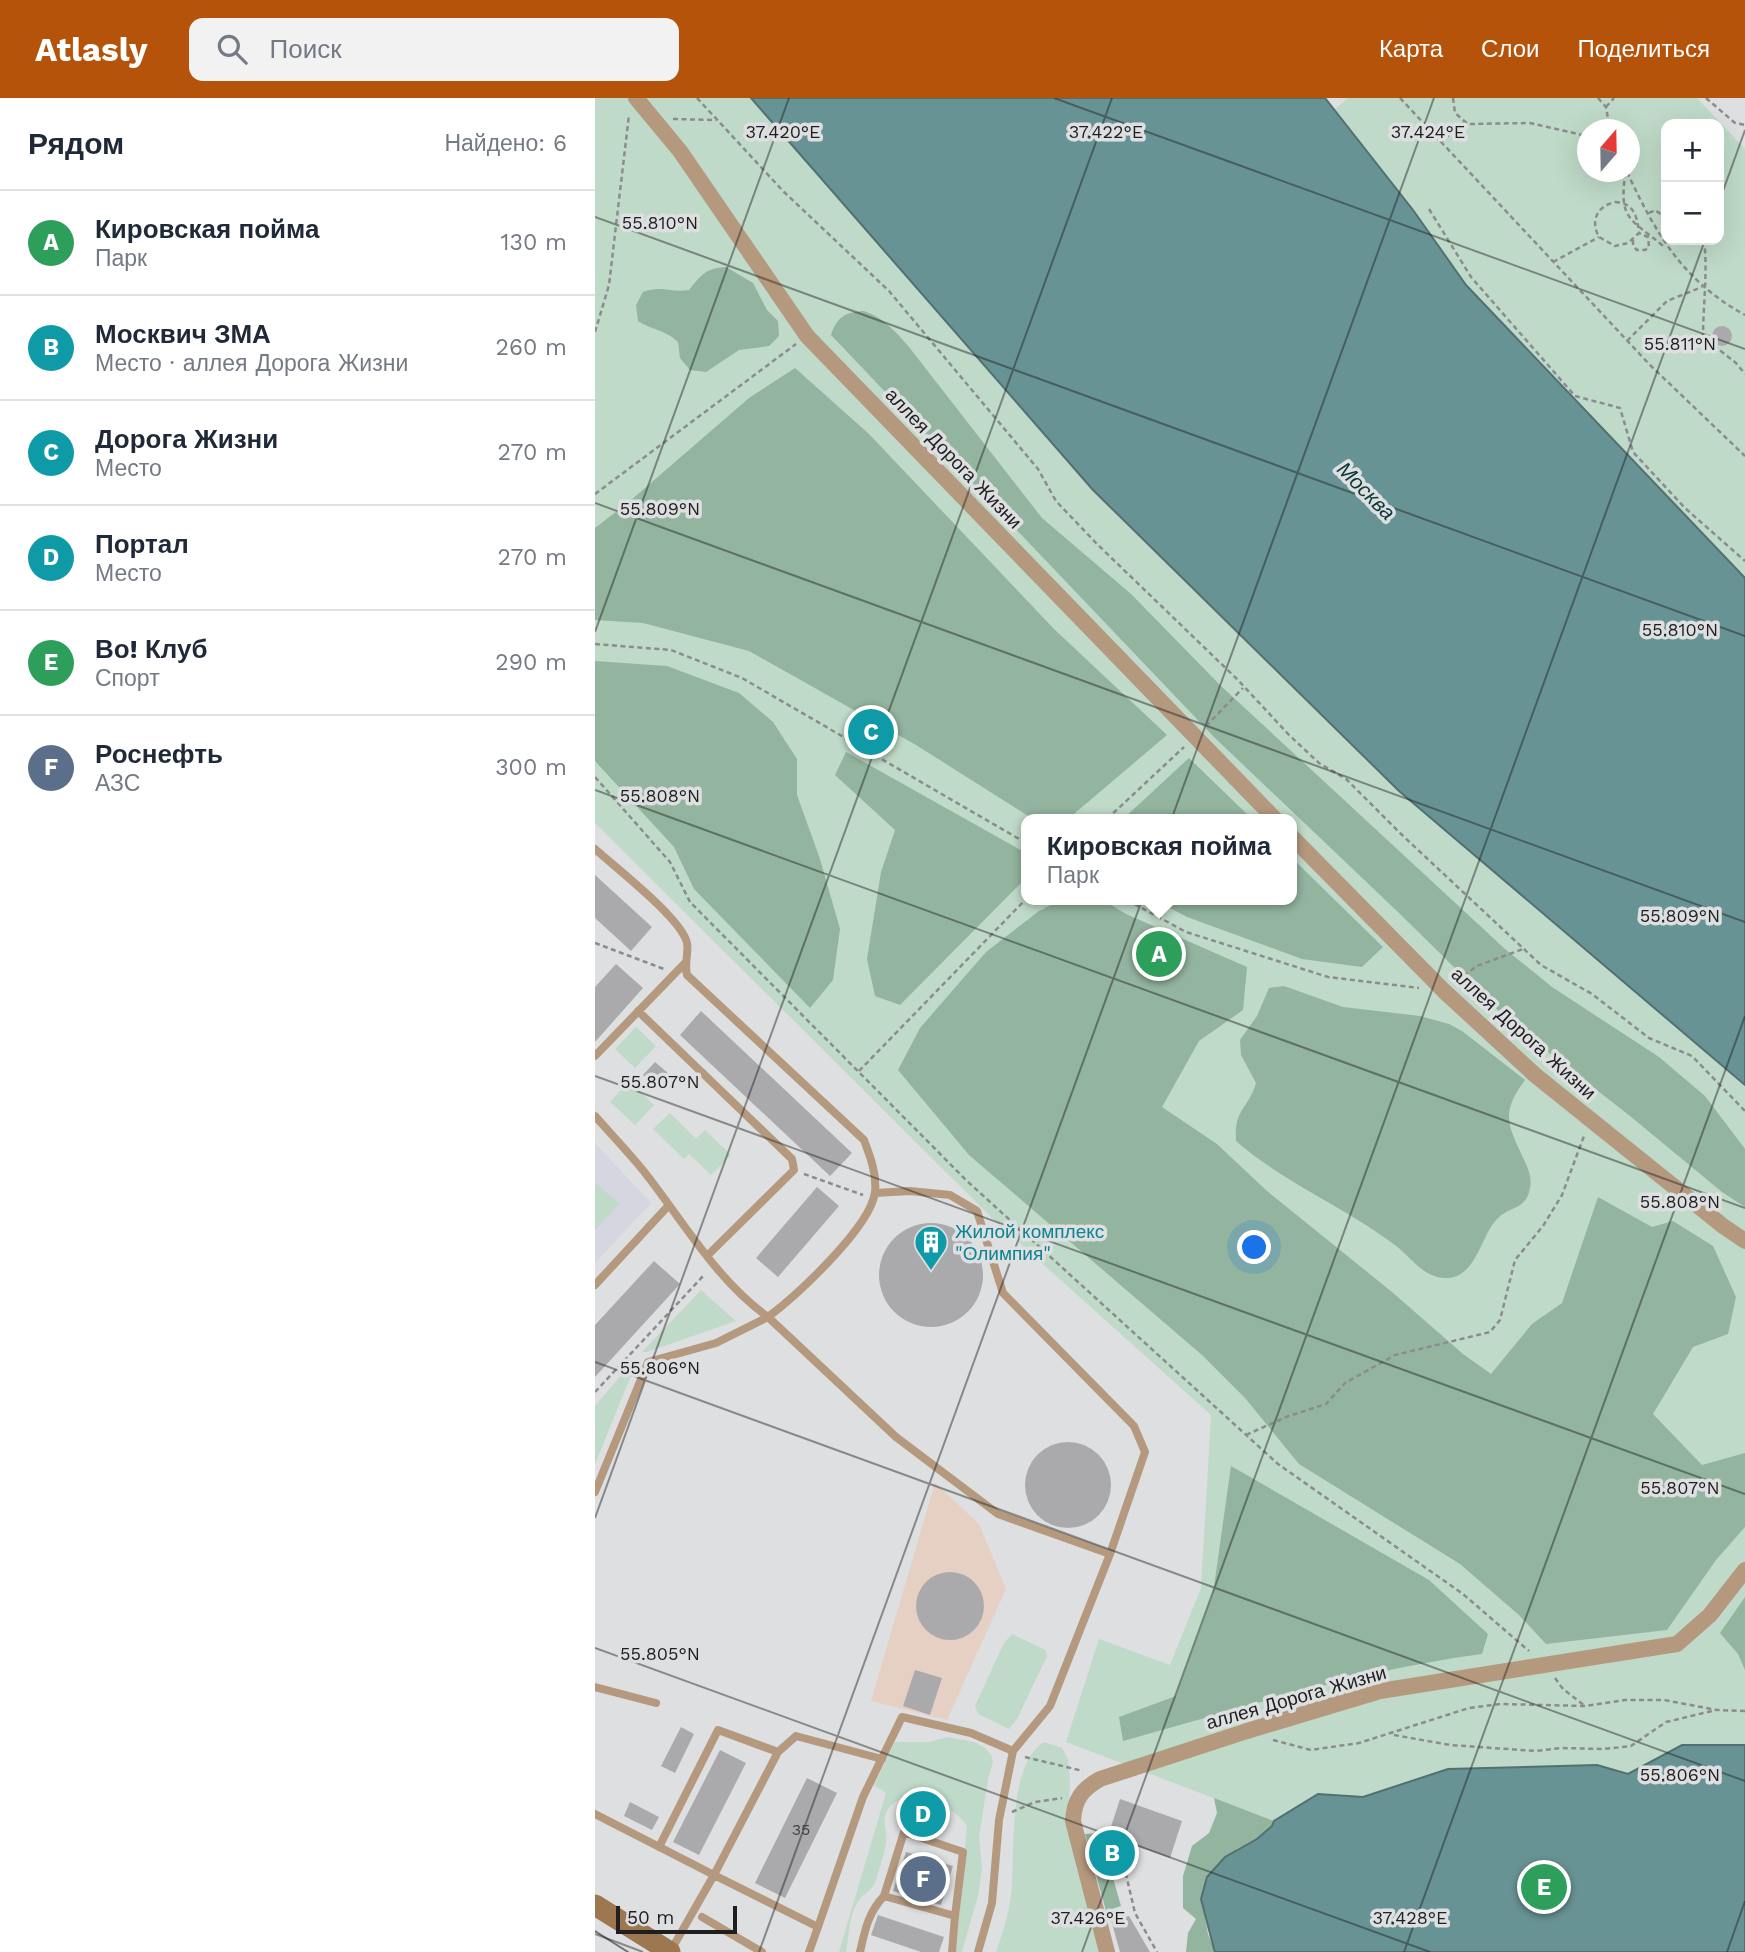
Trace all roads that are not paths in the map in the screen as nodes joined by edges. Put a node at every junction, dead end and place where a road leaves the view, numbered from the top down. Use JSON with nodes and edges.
{"nodes":[{"id":1,"x":633,"y":104,"type":"edge"},
{"id":2,"x":1270,"y":814,"type":"edge"},
{"id":3,"x":1297,"y":842,"type":"edge"},
{"id":4,"x":595,"y":849,"type":"edge"},
{"id":5,"x":684,"y":963,"type":"junction"},
{"id":6,"x":638,"y":1011,"type":"junction"},
{"id":7,"x":595,"y":1056,"type":"edge"},
{"id":8,"x":595,"y":1116,"type":"edge"},
{"id":9,"x":875,"y":1194,"type":"junction"},
{"id":10,"x":669,"y":1205,"type":"junction"},
{"id":11,"x":1745,"y":1241,"type":"edge"},
{"id":12,"x":707,"y":1256,"type":"junction"},
{"id":13,"x":595,"y":1285,"type":"edge"},
{"id":14,"x":768,"y":1317,"type":"junction"},
{"id":15,"x":595,"y":1492,"type":"edge"},
{"id":16,"x":1110,"y":1554,"type":"junction"},
{"id":17,"x":1745,"y":1570,"type":"edge"},
{"id":18,"x":595,"y":1687,"type":"edge"},
{"id":19,"x":656,"y":1703,"type":"dead end"},
{"id":20,"x":1013,"y":1751,"type":"junction"},
{"id":21,"x":778,"y":1752,"type":"junction"},
{"id":22,"x":882,"y":1759,"type":"junction"},
{"id":23,"x":595,"y":1814,"type":"edge"},
{"id":24,"x":659,"y":1847,"type":"junction"},
{"id":25,"x":714,"y":1875,"type":"junction"},
{"id":26,"x":884,"y":1896,"type":"junction"},
{"id":27,"x":595,"y":1905,"type":"edge"},
{"id":28,"x":955,"y":1916,"type":"junction"},
{"id":29,"x":702,"y":1917,"type":"dead end"},
{"id":30,"x":818,"y":1927,"type":"junction"},
{"id":31,"x":670,"y":1952,"type":"edge"},
{"id":32,"x":762,"y":1952,"type":"edge"},
{"id":33,"x":809,"y":1952,"type":"edge"},
{"id":34,"x":860,"y":1952,"type":"edge"},
{"id":35,"x":952,"y":1952,"type":"edge"},
{"id":36,"x":978,"y":1952,"type":"edge"},
{"id":37,"x":1107,"y":1952,"type":"edge"}],
"edges":[{"from":1,"to":2,"type":"street","name":"аллея Дорога Жизни"},
{"from":3,"to":11,"type":"street","name":"аллея Дорога Жизни"},
{"from":4,"to":5,"type":"lane"},
{"from":5,"to":6,"type":"lane"},
{"from":5,"to":9,"type":"lane"},
{"from":6,"to":7,"type":"lane"},
{"from":6,"to":12,"type":"lane"},
{"from":8,"to":10,"type":"lane"},
{"from":9,"to":14,"type":"lane"},
{"from":9,"to":16,"type":"lane"},
{"from":10,"to":12,"type":"lane"},
{"from":10,"to":13,"type":"lane"},
{"from":12,"to":14,"type":"lane"},
{"from":14,"to":15,"type":"lane"},
{"from":14,"to":16,"type":"lane"},
{"from":16,"to":20,"type":"lane"},
{"from":17,"to":37,"type":"street","name":"аллея Дорога Жизни"},
{"from":18,"to":19,"type":"lane"},
{"from":20,"to":22,"type":"lane"},
{"from":20,"to":36,"type":"lane"},
{"from":21,"to":22,"type":"lane"},
{"from":21,"to":24,"type":"lane"},
{"from":21,"to":25,"type":"lane"},
{"from":22,"to":30,"type":"lane"},
{"from":23,"to":24,"type":"lane"},
{"from":24,"to":25,"type":"lane"},
{"from":25,"to":30,"type":"lane"},
{"from":25,"to":31,"type":"lane"},
{"from":26,"to":28,"type":"lane"},
{"from":26,"to":28,"type":"lane"},
{"from":26,"to":34,"type":"lane"},
{"from":27,"to":31,"type":"main road"},
{"from":28,"to":35,"type":"lane"},
{"from":29,"to":32,"type":"lane"},
{"from":30,"to":33,"type":"lane"}]}
